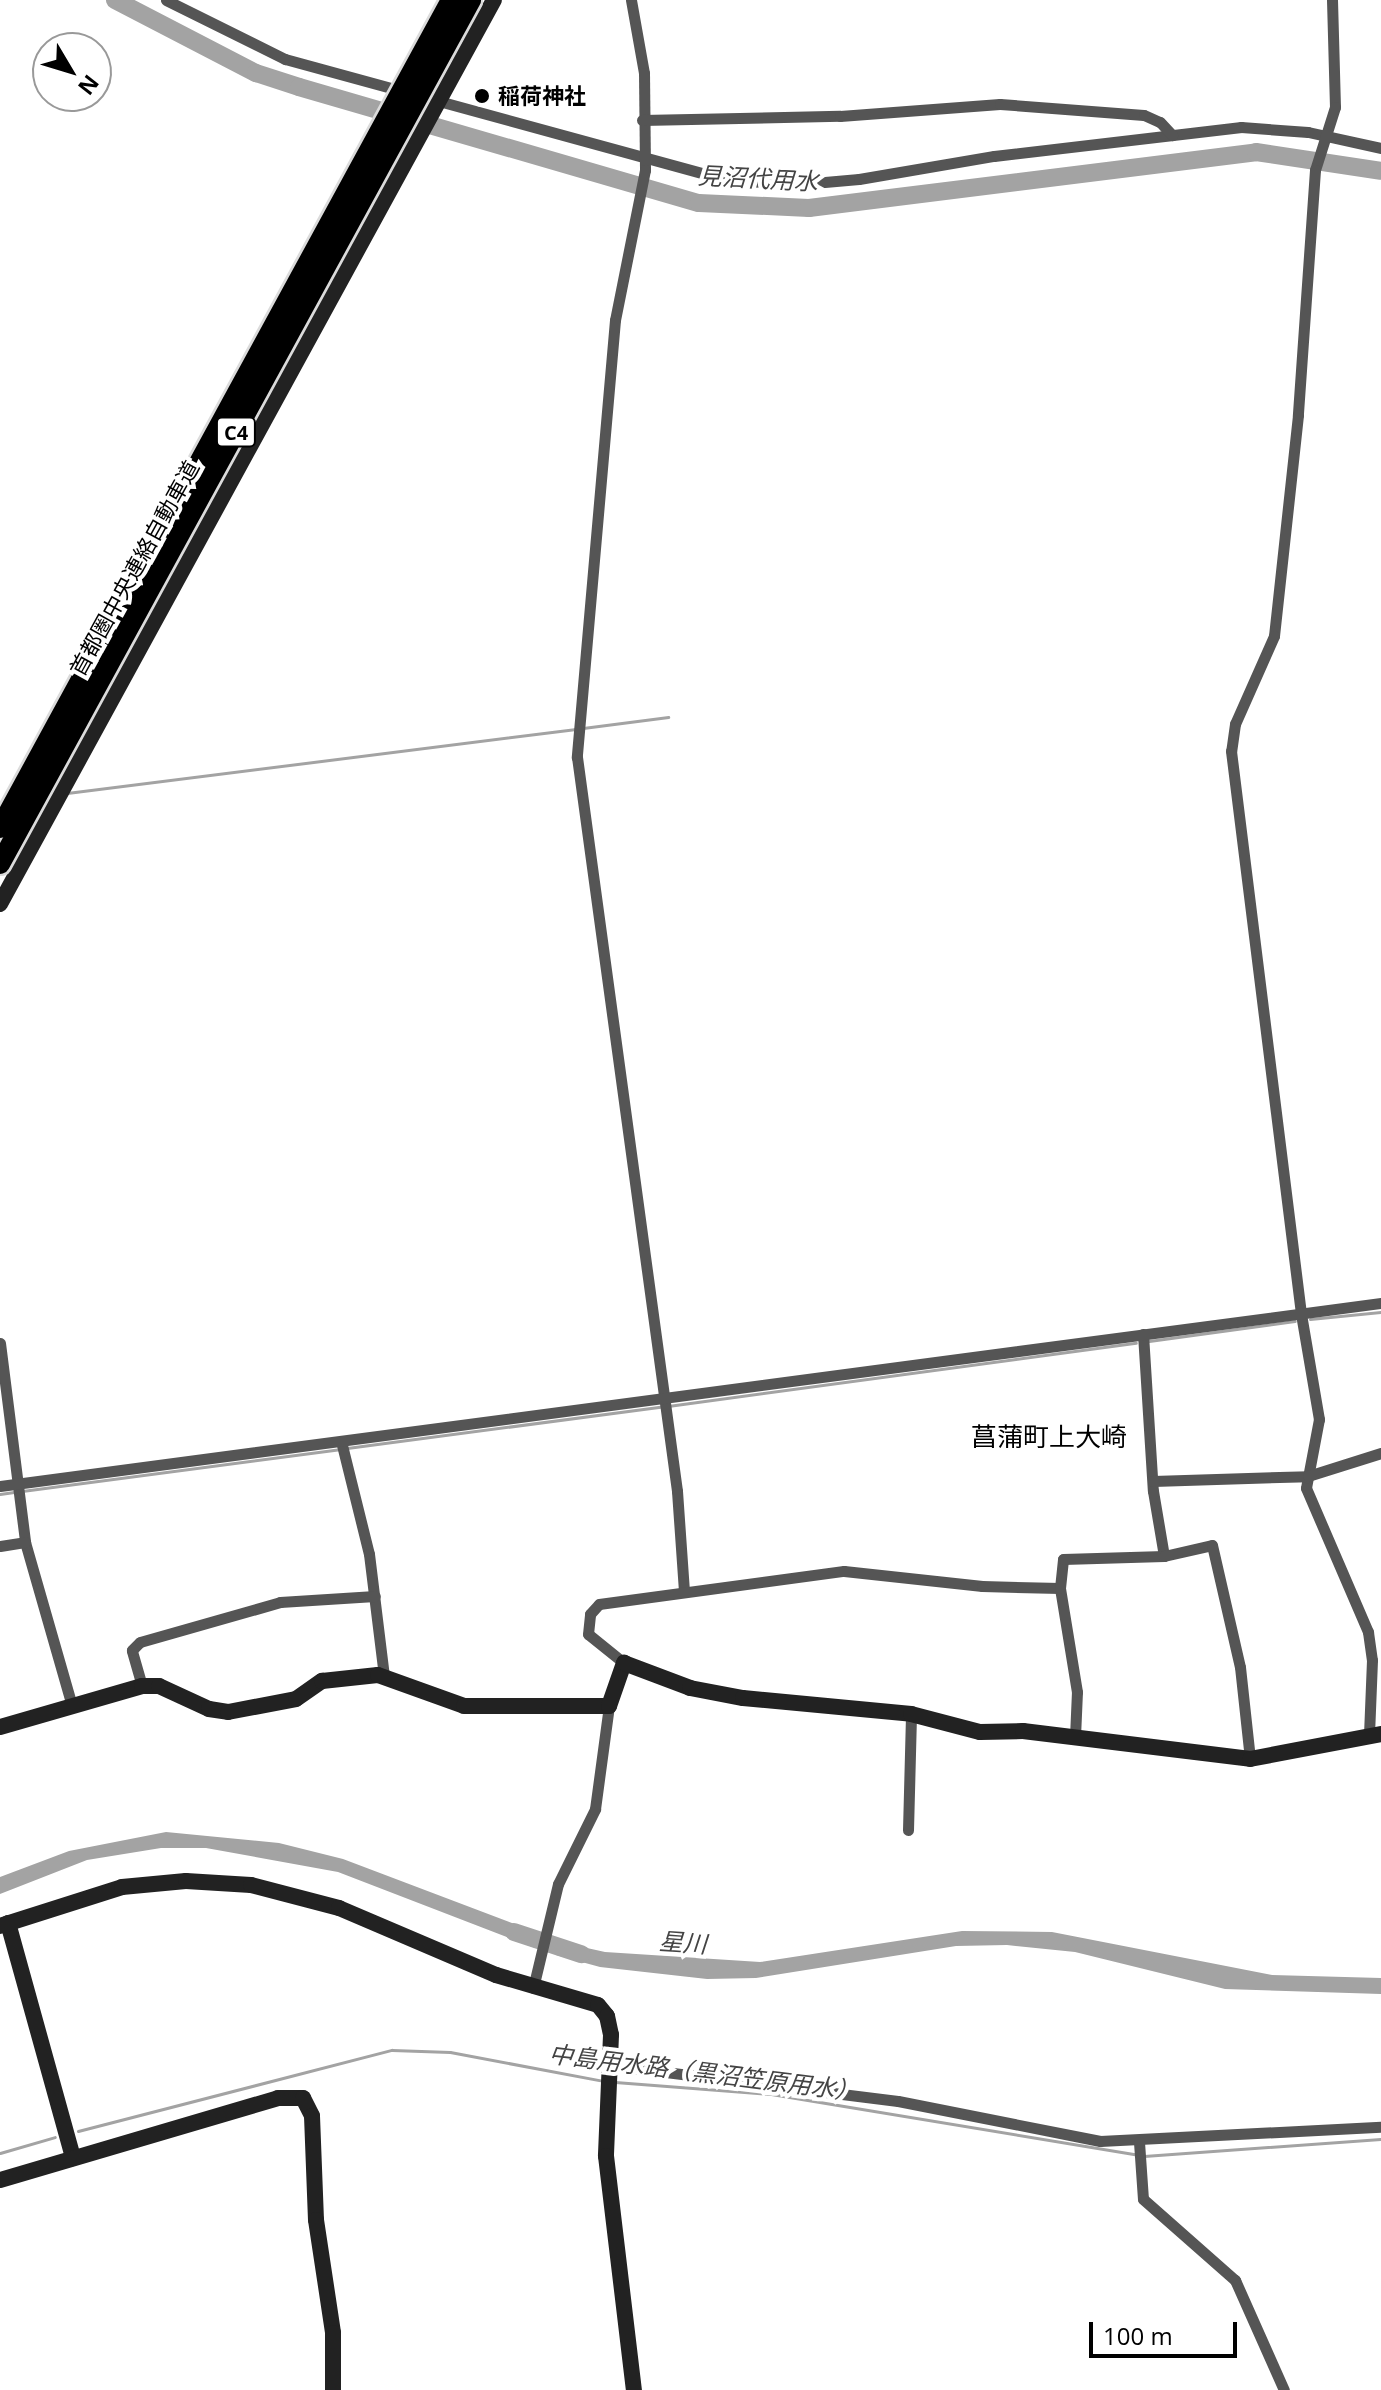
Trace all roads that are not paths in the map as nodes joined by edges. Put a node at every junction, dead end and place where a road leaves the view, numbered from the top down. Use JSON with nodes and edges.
{"nodes":[{"id":1,"x":166,"y":0,"type":"edge"},
{"id":2,"x":451,"y":0,"type":"edge"},
{"id":3,"x":471,"y":0,"type":"edge"},
{"id":4,"x":494,"y":0,"type":"edge"},
{"id":5,"x":631,"y":0,"type":"edge"},
{"id":6,"x":1332,"y":0,"type":"edge"},
{"id":7,"x":439,"y":102,"type":"junction"},
{"id":8,"x":642,"y":120,"type":"junction"},
{"id":9,"x":1172,"y":135,"type":"junction"},
{"id":10,"x":1324,"y":136,"type":"junction"},
{"id":11,"x":1381,"y":148,"type":"edge"},
{"id":12,"x":645,"y":164,"type":"junction"},
{"id":13,"x":0,"y":828,"type":"edge"},
{"id":14,"x":0,"y":864,"type":"edge"},
{"id":15,"x":0,"y":904,"type":"edge"},
{"id":16,"x":1381,"y":1303,"type":"edge"},
{"id":17,"x":1301,"y":1314,"type":"junction"},
{"id":18,"x":1143,"y":1334,"type":"junction"},
{"id":19,"x":0,"y":1343,"type":"edge"},
{"id":20,"x":661,"y":1399,"type":"junction"},
{"id":21,"x":341,"y":1441,"type":"junction"},
{"id":22,"x":1381,"y":1453,"type":"edge"},
{"id":23,"x":1308,"y":1476,"type":"junction"},
{"id":24,"x":1153,"y":1481,"type":"junction"},
{"id":25,"x":18,"y":1484,"type":"junction"},
{"id":26,"x":0,"y":1486,"type":"edge"},
{"id":27,"x":25,"y":1542,"type":"junction"},
{"id":28,"x":0,"y":1546,"type":"edge"},
{"id":29,"x":1164,"y":1556,"type":"junction"},
{"id":30,"x":1060,"y":1588,"type":"junction"},
{"id":31,"x":684,"y":1590,"type":"junction"},
{"id":32,"x":375,"y":1596,"type":"junction"},
{"id":33,"x":624,"y":1663,"type":"junction"},
{"id":34,"x":384,"y":1676,"type":"junction"},
{"id":35,"x":142,"y":1686,"type":"junction"},
{"id":36,"x":72,"y":1706,"type":"junction"},
{"id":37,"x":609,"y":1706,"type":"junction"},
{"id":38,"x":911,"y":1714,"type":"junction"},
{"id":39,"x":0,"y":1727,"type":"edge"},
{"id":40,"x":1375,"y":1734,"type":"edge"},
{"id":41,"x":1075,"y":1737,"type":"junction"},
{"id":42,"x":1250,"y":1759,"type":"junction"},
{"id":43,"x":908,"y":1830,"type":"dead end"},
{"id":44,"x":4,"y":1925,"type":"edge"},
{"id":45,"x":533,"y":1988,"type":"junction"},
{"id":46,"x":608,"y":2075,"type":"junction"},
{"id":47,"x":1381,"y":2127,"type":"edge"},
{"id":48,"x":1139,"y":2146,"type":"junction"},
{"id":49,"x":73,"y":2158,"type":"junction"},
{"id":50,"x":0,"y":2180,"type":"edge"},
{"id":51,"x":333,"y":2390,"type":"edge"},
{"id":52,"x":634,"y":2390,"type":"edge"},
{"id":53,"x":1284,"y":2390,"type":"edge"}],
"edges":[{"from":1,"to":7,"type":"street"},
{"from":2,"to":13,"type":"highway","name":"首都圏中央連絡自動車道","number":"C4","bridge":true},
{"from":3,"to":14,"type":"highway","name":"首都圏中央連絡自動車道","number":"C4","bridge":true},
{"from":4,"to":7,"type":"street"},
{"from":5,"to":8,"type":"street"},
{"from":6,"to":10,"type":"street"},
{"from":7,"to":12,"type":"street"},
{"from":7,"to":15,"type":"street"},
{"from":8,"to":9,"type":"street"},
{"from":8,"to":12,"type":"street"},
{"from":9,"to":10,"type":"street"},
{"from":9,"to":12,"type":"street"},
{"from":10,"to":11,"type":"street"},
{"from":10,"to":17,"type":"street"},
{"from":12,"to":20,"type":"street"},
{"from":16,"to":17,"type":"street"},
{"from":17,"to":18,"type":"street"},
{"from":17,"to":23,"type":"street"},
{"from":18,"to":20,"type":"street"},
{"from":18,"to":24,"type":"street"},
{"from":19,"to":25,"type":"street"},
{"from":20,"to":21,"type":"street"},
{"from":20,"to":31,"type":"street"},
{"from":21,"to":25,"type":"street"},
{"from":21,"to":32,"type":"street"},
{"from":22,"to":23,"type":"street"},
{"from":23,"to":24,"type":"street"},
{"from":23,"to":40,"type":"street"},
{"from":24,"to":29,"type":"street"},
{"from":25,"to":26,"type":"street"},
{"from":25,"to":27,"type":"street"},
{"from":27,"to":28,"type":"street"},
{"from":27,"to":36,"type":"street"},
{"from":29,"to":30,"type":"street"},
{"from":29,"to":42,"type":"street"},
{"from":30,"to":31,"type":"street"},
{"from":30,"to":41,"type":"street"},
{"from":31,"to":33,"type":"street"},
{"from":32,"to":34,"type":"street"},
{"from":32,"to":35,"type":"street"},
{"from":33,"to":37,"type":"street"},
{"from":33,"to":38,"type":"street"},
{"from":34,"to":35,"type":"street"},
{"from":34,"to":37,"type":"street"},
{"from":35,"to":36,"type":"street"},
{"from":36,"to":39,"type":"street"},
{"from":37,"to":45,"type":"street"},
{"from":38,"to":41,"type":"street"},
{"from":38,"to":43,"type":"street"},
{"from":40,"to":42,"type":"street"},
{"from":41,"to":42,"type":"street"},
{"from":44,"to":45,"type":"street"},
{"from":44,"to":49,"type":"street"},
{"from":45,"to":46,"type":"street"},
{"from":46,"to":48,"type":"street"},
{"from":46,"to":52,"type":"street"},
{"from":47,"to":48,"type":"street"},
{"from":48,"to":53,"type":"street"},
{"from":49,"to":50,"type":"street"},
{"from":49,"to":51,"type":"street"}]}
